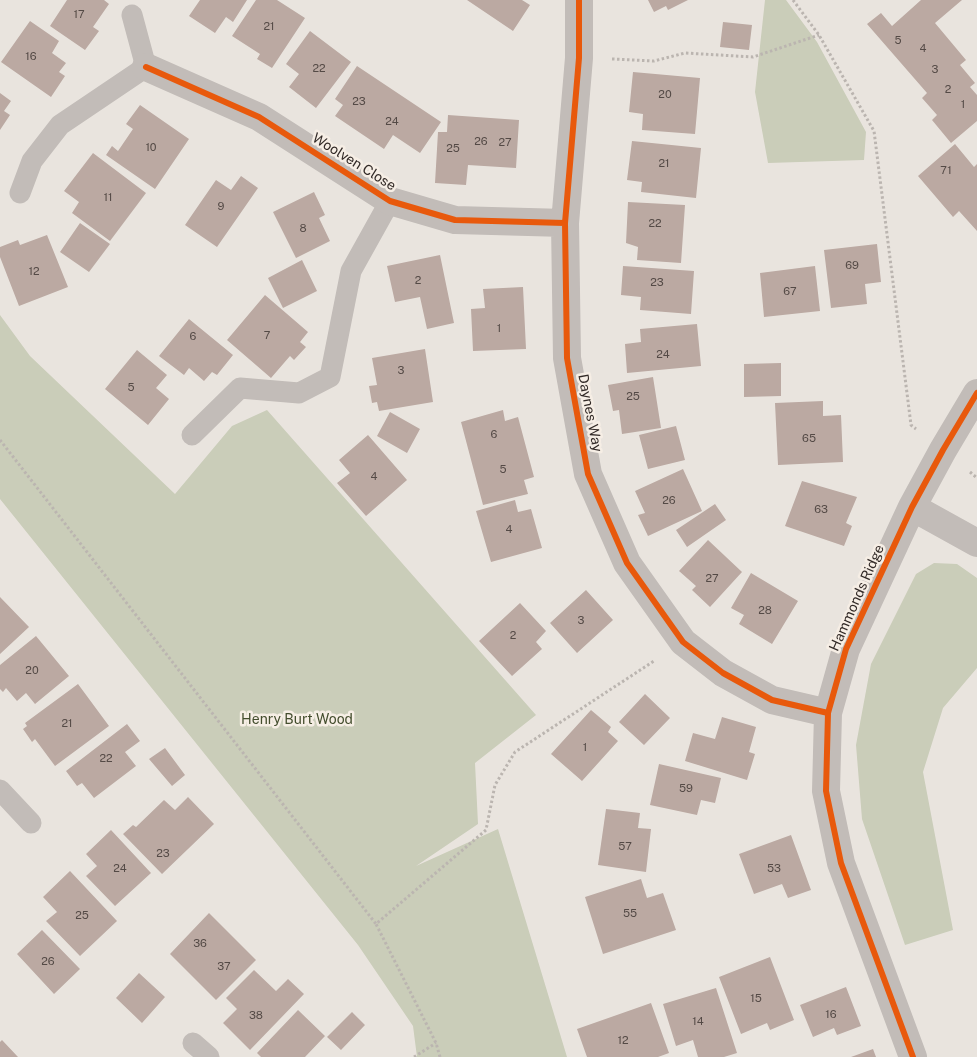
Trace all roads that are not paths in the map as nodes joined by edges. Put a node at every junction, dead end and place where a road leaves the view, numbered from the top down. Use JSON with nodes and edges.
{"nodes":[{"id":1,"x":579,"y":0,"type":"edge"},
{"id":2,"x":132,"y":15,"type":"dead end"},
{"id":3,"x":146,"y":67,"type":"junction"},
{"id":4,"x":20,"y":193,"type":"dead end"},
{"id":5,"x":390,"y":201,"type":"junction"},
{"id":6,"x":565,"y":223,"type":"junction"},
{"id":7,"x":977,"y":393,"type":"edge"},
{"id":8,"x":192,"y":435,"type":"dead end"},
{"id":9,"x":912,"y":507,"type":"junction"},
{"id":10,"x":977,"y":543,"type":"edge"},
{"id":11,"x":828,"y":712,"type":"junction"},
{"id":12,"x":0,"y":790,"type":"edge"},
{"id":13,"x":31,"y":823,"type":"dead end"},
{"id":14,"x":193,"y":1042,"type":"dead end"},
{"id":15,"x":209,"y":1057,"type":"edge"},
{"id":16,"x":912,"y":1057,"type":"edge"}],
"edges":[{"from":1,"to":6,"type":"street","name":"Daynes Way"},
{"from":2,"to":3,"type":"lane"},
{"from":3,"to":4,"type":"lane"},
{"from":3,"to":5,"type":"street","name":"Woolven Close"},
{"from":5,"to":6,"type":"street","name":"Woolven Close"},
{"from":5,"to":8,"type":"lane"},
{"from":6,"to":11,"type":"street","name":"Daynes Way"},
{"from":7,"to":9,"type":"street","name":"Hammonds Ridge"},
{"from":9,"to":10,"type":"street"},
{"from":9,"to":11,"type":"street","name":"Hammonds Ridge"},
{"from":11,"to":16,"type":"street","name":"Hammonds Ridge"},
{"from":12,"to":13,"type":"lane"},
{"from":14,"to":15,"type":"lane"}]}
